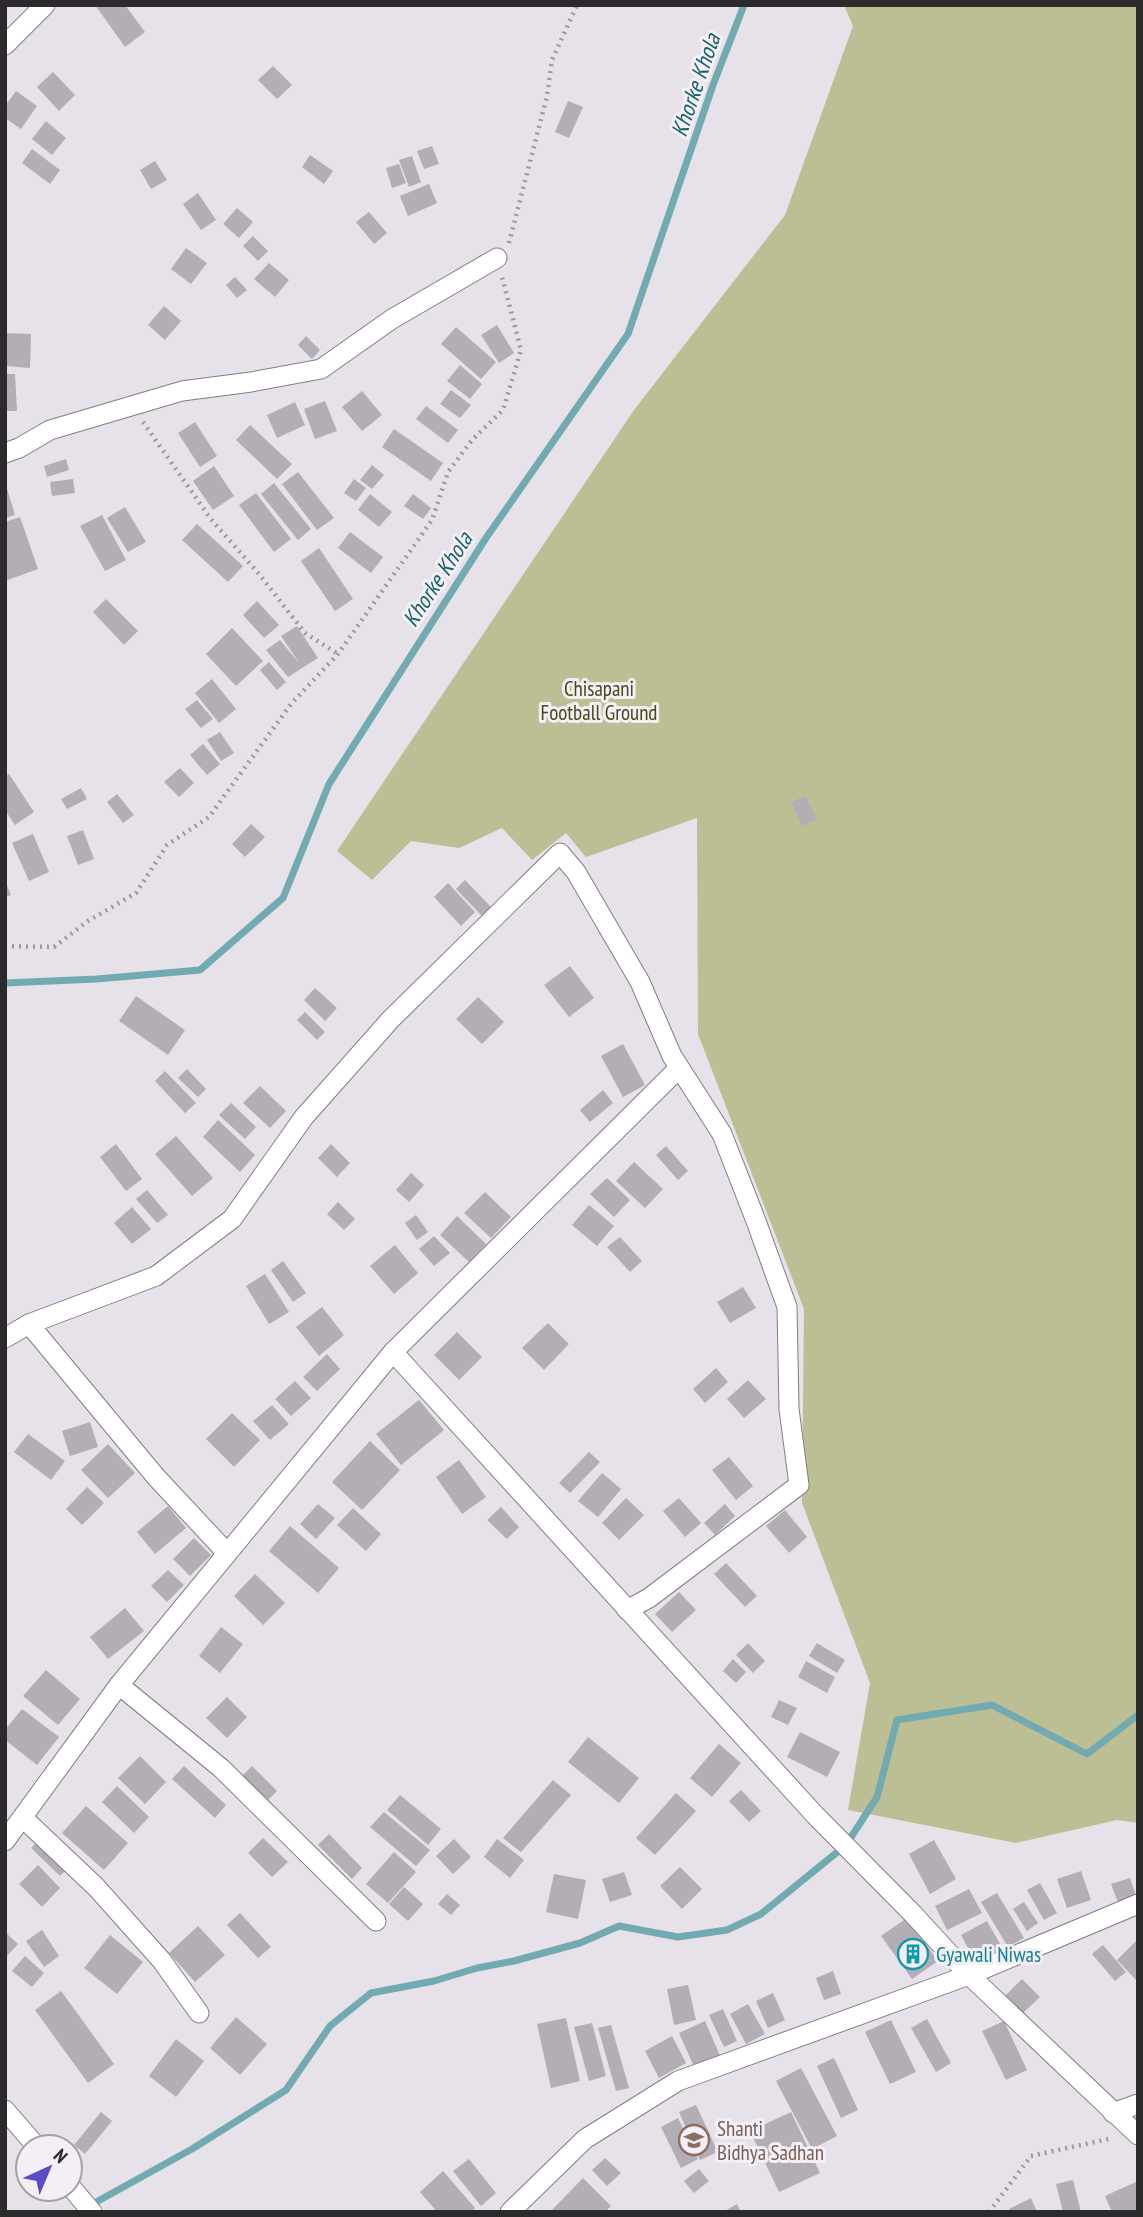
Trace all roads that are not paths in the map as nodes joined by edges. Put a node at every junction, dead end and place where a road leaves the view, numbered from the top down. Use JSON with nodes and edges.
{"nodes":[{"id":1,"x":45,"y":5,"type":"edge"},
{"id":2,"x":5,"y":45,"type":"edge"},
{"id":3,"x":497,"y":258,"type":"road end"},
{"id":4,"x":5,"y":453,"type":"edge"},
{"id":5,"x":679,"y":1068,"type":"junction"},
{"id":6,"x":29,"y":1324,"type":"junction"},
{"id":7,"x":5,"y":1338,"type":"edge"},
{"id":8,"x":393,"y":1352,"type":"junction"},
{"id":9,"x":228,"y":1553,"type":"junction"},
{"id":10,"x":627,"y":1610,"type":"junction"},
{"id":11,"x":119,"y":1685,"type":"junction"},
{"id":12,"x":23,"y":1818,"type":"junction"},
{"id":13,"x":5,"y":1841,"type":"edge"},
{"id":14,"x":1138,"y":1904,"type":"edge"},
{"id":15,"x":376,"y":1921,"type":"dead end"},
{"id":16,"x":969,"y":1975,"type":"junction"},
{"id":17,"x":199,"y":2012,"type":"dead end"},
{"id":18,"x":1138,"y":2104,"type":"edge"},
{"id":19,"x":5,"y":2110,"type":"edge"},
{"id":20,"x":1112,"y":2113,"type":"junction"},
{"id":21,"x":25,"y":2133,"type":"edge"},
{"id":22,"x":1138,"y":2136,"type":"edge"},
{"id":23,"x":510,"y":2212,"type":"edge"}],
"edges":[{"from":1,"to":2,"type":"street"},
{"from":3,"to":4,"type":"street"},
{"from":5,"to":6,"type":"street"},
{"from":5,"to":8,"type":"street"},
{"from":5,"to":10,"type":"street"},
{"from":6,"to":7,"type":"street"},
{"from":6,"to":9,"type":"street"},
{"from":8,"to":9,"type":"street"},
{"from":8,"to":10,"type":"street"},
{"from":9,"to":11,"type":"street"},
{"from":10,"to":16,"type":"street"},
{"from":11,"to":12,"type":"street"},
{"from":11,"to":15,"type":"street"},
{"from":12,"to":13,"type":"street"},
{"from":12,"to":17,"type":"street"},
{"from":14,"to":16,"type":"street"},
{"from":16,"to":20,"type":"street"},
{"from":16,"to":23,"type":"street"},
{"from":18,"to":20,"type":"street"},
{"from":19,"to":21,"type":"street"},
{"from":20,"to":22,"type":"street"}]}
